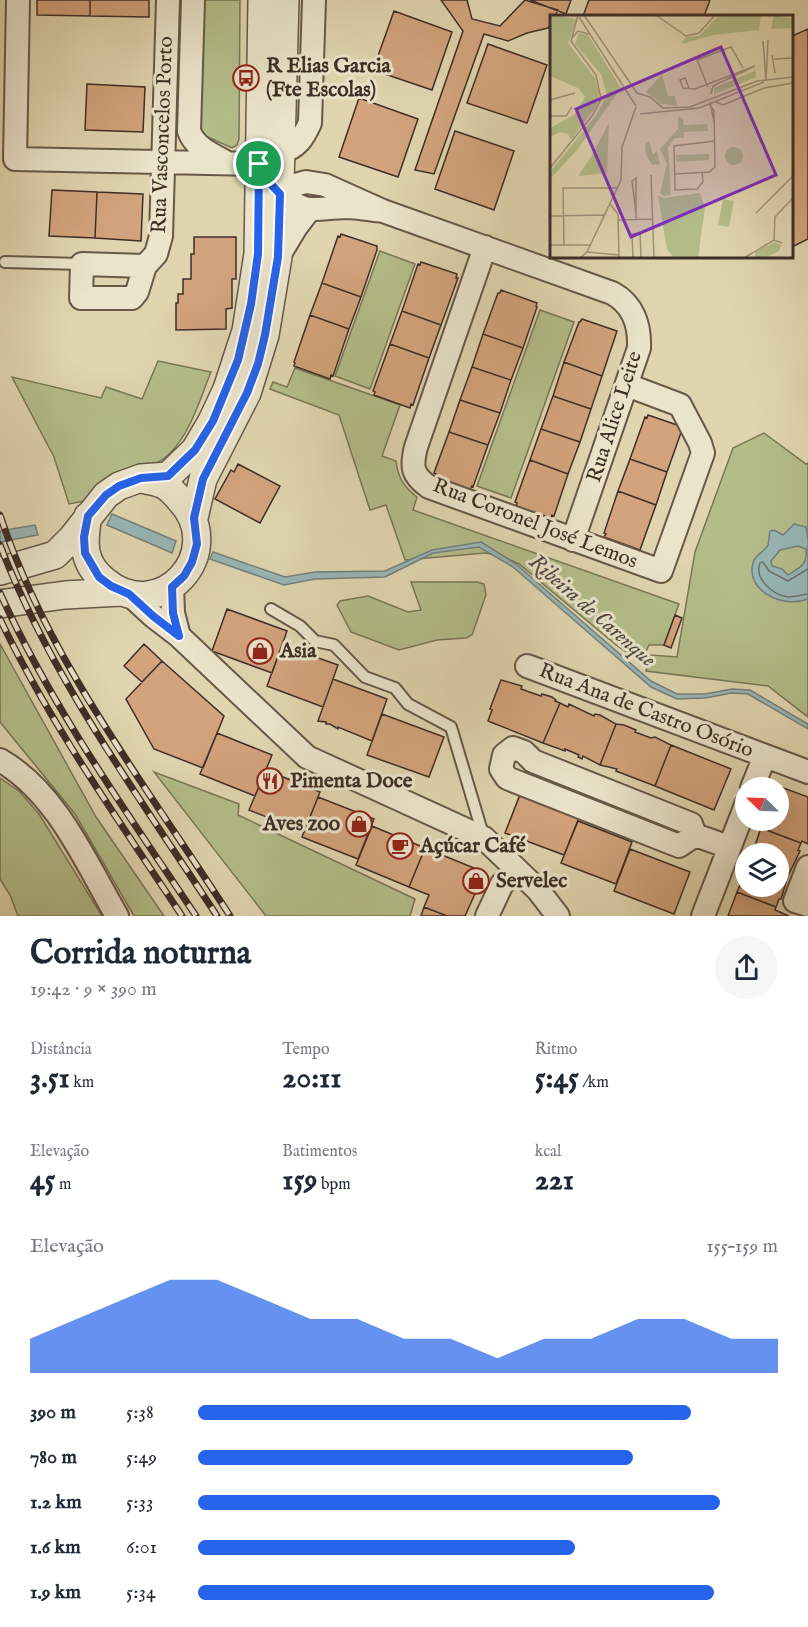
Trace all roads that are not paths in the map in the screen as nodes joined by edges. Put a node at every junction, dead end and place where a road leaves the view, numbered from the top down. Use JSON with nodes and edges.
{"nodes":[{"id":1,"x":18,"y":0,"type":"edge"},
{"id":2,"x":168,"y":0,"type":"edge"},
{"id":3,"x":193,"y":0,"type":"edge"},
{"id":4,"x":262,"y":0,"type":"edge"},
{"id":5,"x":285,"y":0,"type":"edge"},
{"id":6,"x":314,"y":0,"type":"edge"},
{"id":7,"x":270,"y":158,"type":"junction"},
{"id":8,"x":165,"y":162,"type":"junction"},
{"id":9,"x":228,"y":163,"type":"junction"},
{"id":10,"x":325,"y":185,"type":"junction"},
{"id":11,"x":280,"y":194,"type":"junction"},
{"id":12,"x":309,"y":210,"type":"junction"},
{"id":13,"x":383,"y":211,"type":"junction"},
{"id":14,"x":484,"y":247,"type":"junction"},
{"id":15,"x":278,"y":257,"type":"junction"},
{"id":16,"x":5,"y":262,"type":"dead end"},
{"id":17,"x":82,"y":264,"type":"junction"},
{"id":18,"x":145,"y":266,"type":"junction"},
{"id":19,"x":627,"y":385,"type":"junction"},
{"id":20,"x":141,"y":478,"type":"junction"},
{"id":21,"x":88,"y":516,"type":"junction"},
{"id":22,"x":194,"y":518,"type":"junction"},
{"id":23,"x":573,"y":540,"type":"junction"},
{"id":24,"x":0,"y":571,"type":"edge"},
{"id":25,"x":172,"y":587,"type":"junction"},
{"id":26,"x":125,"y":593,"type":"junction"},
{"id":27,"x":0,"y":604,"type":"edge"},
{"id":28,"x":271,"y":609,"type":"dead end"},
{"id":29,"x":179,"y":636,"type":"junction"},
{"id":30,"x":527,"y":666,"type":"dead end"},
{"id":31,"x":765,"y":756,"type":"junction"},
{"id":32,"x":0,"y":760,"type":"edge"},
{"id":33,"x":808,"y":772,"type":"edge"},
{"id":34,"x":756,"y":777,"type":"edge"},
{"id":35,"x":735,"y":831,"type":"edge"},
{"id":36,"x":695,"y":835,"type":"junction"},
{"id":37,"x":484,"y":838,"type":"junction"},
{"id":38,"x":729,"y":847,"type":"junction"},
{"id":39,"x":808,"y":867,"type":"edge"},
{"id":40,"x":517,"y":870,"type":"junction"},
{"id":41,"x":808,"y":906,"type":"edge"},
{"id":42,"x":117,"y":916,"type":"edge"},
{"id":43,"x":487,"y":916,"type":"edge"},
{"id":44,"x":558,"y":916,"type":"edge"},
{"id":45,"x":703,"y":916,"type":"edge"}],
"edges":[{"from":1,"to":8,"type":"street"},
{"from":2,"to":8,"type":"street","name":"Rua Vasconcelos Porto"},
{"from":3,"to":9,"type":"street","name":"Rua Vasconcelos Porto"},
{"from":4,"to":7,"type":"street"},
{"from":5,"to":7,"type":"street"},
{"from":6,"to":7,"type":"street"},
{"from":7,"to":9,"type":"street"},
{"from":7,"to":10,"type":"street","name":"Rua Alice Leite"},
{"from":7,"to":11,"type":"street"},
{"from":7,"to":20,"type":"street"},
{"from":8,"to":9,"type":"street"},
{"from":8,"to":18,"type":"street","name":"Rua Vasconcelos Porto"},
{"from":10,"to":11,"type":"street","name":"Rua Alice Leite"},
{"from":10,"to":13,"type":"street","name":"Rua Alice Leite"},
{"from":11,"to":12,"type":"street"},
{"from":11,"to":15,"type":"street"},
{"from":12,"to":13,"type":"street","name":"Rua Alice Leite"},
{"from":12,"to":15,"type":"street"},
{"from":13,"to":14,"type":"street","name":"Rua Alice Leite"},
{"from":14,"to":19,"type":"street","name":"Rua Alice Leite"},
{"from":14,"to":23,"type":"street","name":"Rua Coronel José Lemos"},
{"from":15,"to":22,"type":"street"},
{"from":16,"to":17,"type":"lane"},
{"from":17,"to":18,"type":"street"},
{"from":17,"to":18,"type":"street","name":"Rua Vasconcelos Porto"},
{"from":19,"to":23,"type":"street","name":"Rua Alice Leite"},
{"from":19,"to":23,"type":"street","name":"Rua Coronel José Lemos"},
{"from":20,"to":21,"type":"street"},
{"from":20,"to":22,"type":"street"},
{"from":21,"to":24,"type":"street"},
{"from":21,"to":26,"type":"street"},
{"from":22,"to":25,"type":"street"},
{"from":25,"to":26,"type":"street"},
{"from":25,"to":29,"type":"street"},
{"from":26,"to":27,"type":"street"},
{"from":26,"to":29,"type":"street"},
{"from":28,"to":37,"type":"lane"},
{"from":29,"to":37,"type":"street"},
{"from":30,"to":31,"type":"street","name":"Rua Ana de Castro Osório"},
{"from":31,"to":33,"type":"street","name":"Rua Ana de Castro Osório"},
{"from":31,"to":34,"type":"street"},
{"from":32,"to":42,"type":"street"},
{"from":35,"to":38,"type":"street"},
{"from":36,"to":36,"type":"street"},
{"from":36,"to":38,"type":"street"},
{"from":37,"to":40,"type":"street"},
{"from":38,"to":45,"type":"street"},
{"from":39,"to":41,"type":"street"},
{"from":40,"to":43,"type":"street"},
{"from":40,"to":44,"type":"street"}]}
